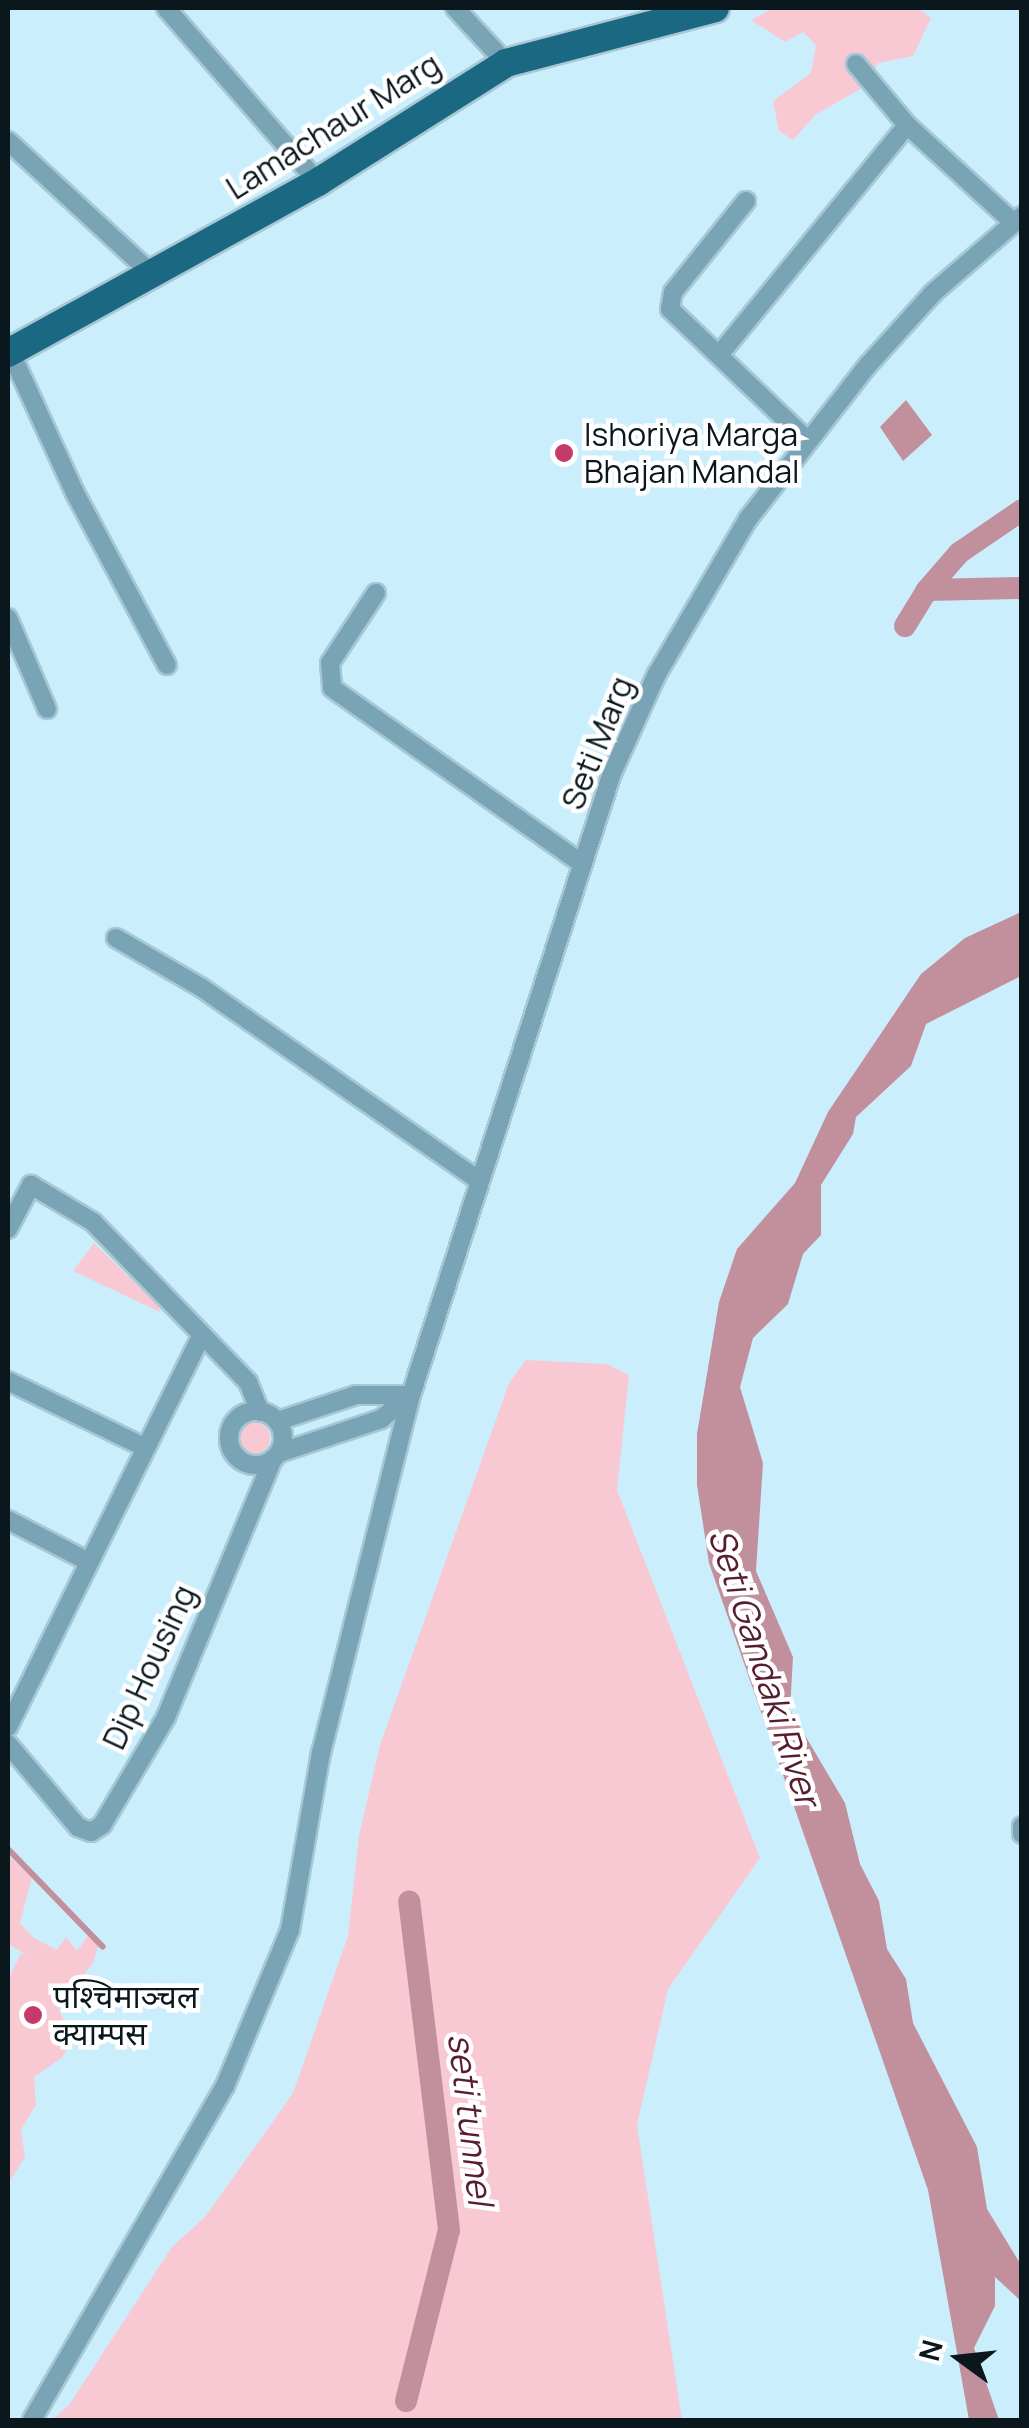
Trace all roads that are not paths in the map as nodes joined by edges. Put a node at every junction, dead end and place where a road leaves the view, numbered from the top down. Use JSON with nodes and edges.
{"nodes":[{"id":1,"x":166,"y":8,"type":"edge"},
{"id":2,"x":455,"y":8,"type":"edge"},
{"id":3,"x":715,"y":8,"type":"edge"},
{"id":4,"x":506,"y":63,"type":"junction"},
{"id":5,"x":856,"y":64,"type":"dead end"},
{"id":6,"x":908,"y":125,"type":"junction"},
{"id":7,"x":8,"y":141,"type":"edge"},
{"id":8,"x":318,"y":182,"type":"junction"},
{"id":9,"x":746,"y":200,"type":"dead end"},
{"id":10,"x":1018,"y":219,"type":"edge"},
{"id":11,"x":152,"y":274,"type":"junction"},
{"id":12,"x":9,"y":352,"type":"edge"},
{"id":13,"x":719,"y":355,"type":"junction"},
{"id":14,"x":808,"y":441,"type":"junction"},
{"id":15,"x":376,"y":593,"type":"dead end"},
{"id":16,"x":8,"y":618,"type":"edge"},
{"id":17,"x":167,"y":664,"type":"dead end"},
{"id":18,"x":47,"y":709,"type":"dead end"},
{"id":19,"x":581,"y":862,"type":"junction"},
{"id":20,"x":116,"y":938,"type":"dead end"},
{"id":21,"x":478,"y":1180,"type":"junction"},
{"id":22,"x":8,"y":1229,"type":"edge"},
{"id":23,"x":200,"y":1338,"type":"junction"},
{"id":24,"x":8,"y":1381,"type":"edge"},
{"id":25,"x":411,"y":1395,"type":"junction"},
{"id":26,"x":260,"y":1412,"type":"junction"},
{"id":27,"x":278,"y":1421,"type":"junction"},
{"id":28,"x":146,"y":1448,"type":"junction"},
{"id":29,"x":276,"y":1456,"type":"junction"},
{"id":30,"x":8,"y":1520,"type":"edge"},
{"id":31,"x":89,"y":1562,"type":"junction"},
{"id":32,"x":8,"y":1727,"type":"edge"},
{"id":33,"x":8,"y":1744,"type":"edge"},
{"id":34,"x":1022,"y":1826,"type":"edge"},
{"id":35,"x":1022,"y":1834,"type":"edge"},
{"id":36,"x":32,"y":2420,"type":"edge"}],
"edges":[{"from":1,"to":8,"type":"street"},
{"from":2,"to":4,"type":"street"},
{"from":3,"to":4,"type":"main road","name":"Lamachaur Marg"},
{"from":4,"to":8,"type":"main road","name":"Lamachaur Marg"},
{"from":5,"to":6,"type":"street"},
{"from":6,"to":10,"type":"street"},
{"from":6,"to":13,"type":"street"},
{"from":7,"to":11,"type":"street"},
{"from":8,"to":11,"type":"main road","name":"Lamachaur Marg"},
{"from":9,"to":13,"type":"street"},
{"from":10,"to":14,"type":"street","name":"Seti Marg"},
{"from":11,"to":12,"type":"main road","name":"Lamachaur Marg"},
{"from":12,"to":17,"type":"street"},
{"from":13,"to":14,"type":"street"},
{"from":14,"to":19,"type":"street","name":"Seti Marg"},
{"from":15,"to":19,"type":"street"},
{"from":16,"to":18,"type":"street"},
{"from":19,"to":21,"type":"street","name":"Seti Marg"},
{"from":20,"to":21,"type":"street"},
{"from":21,"to":25,"type":"street","name":"Seti Marg"},
{"from":22,"to":23,"type":"street"},
{"from":23,"to":26,"type":"street"},
{"from":23,"to":28,"type":"street"},
{"from":24,"to":28,"type":"street"},
{"from":25,"to":27,"type":"street"},
{"from":25,"to":29,"type":"street"},
{"from":25,"to":36,"type":"street","name":"Seti Marg"},
{"from":26,"to":27,"type":"street"},
{"from":26,"to":29,"type":"street"},
{"from":27,"to":29,"type":"street"},
{"from":28,"to":31,"type":"street"},
{"from":29,"to":33,"type":"street","name":"Dip Housing"},
{"from":30,"to":31,"type":"street"},
{"from":31,"to":32,"type":"street"},
{"from":34,"to":35,"type":"street"}]}
